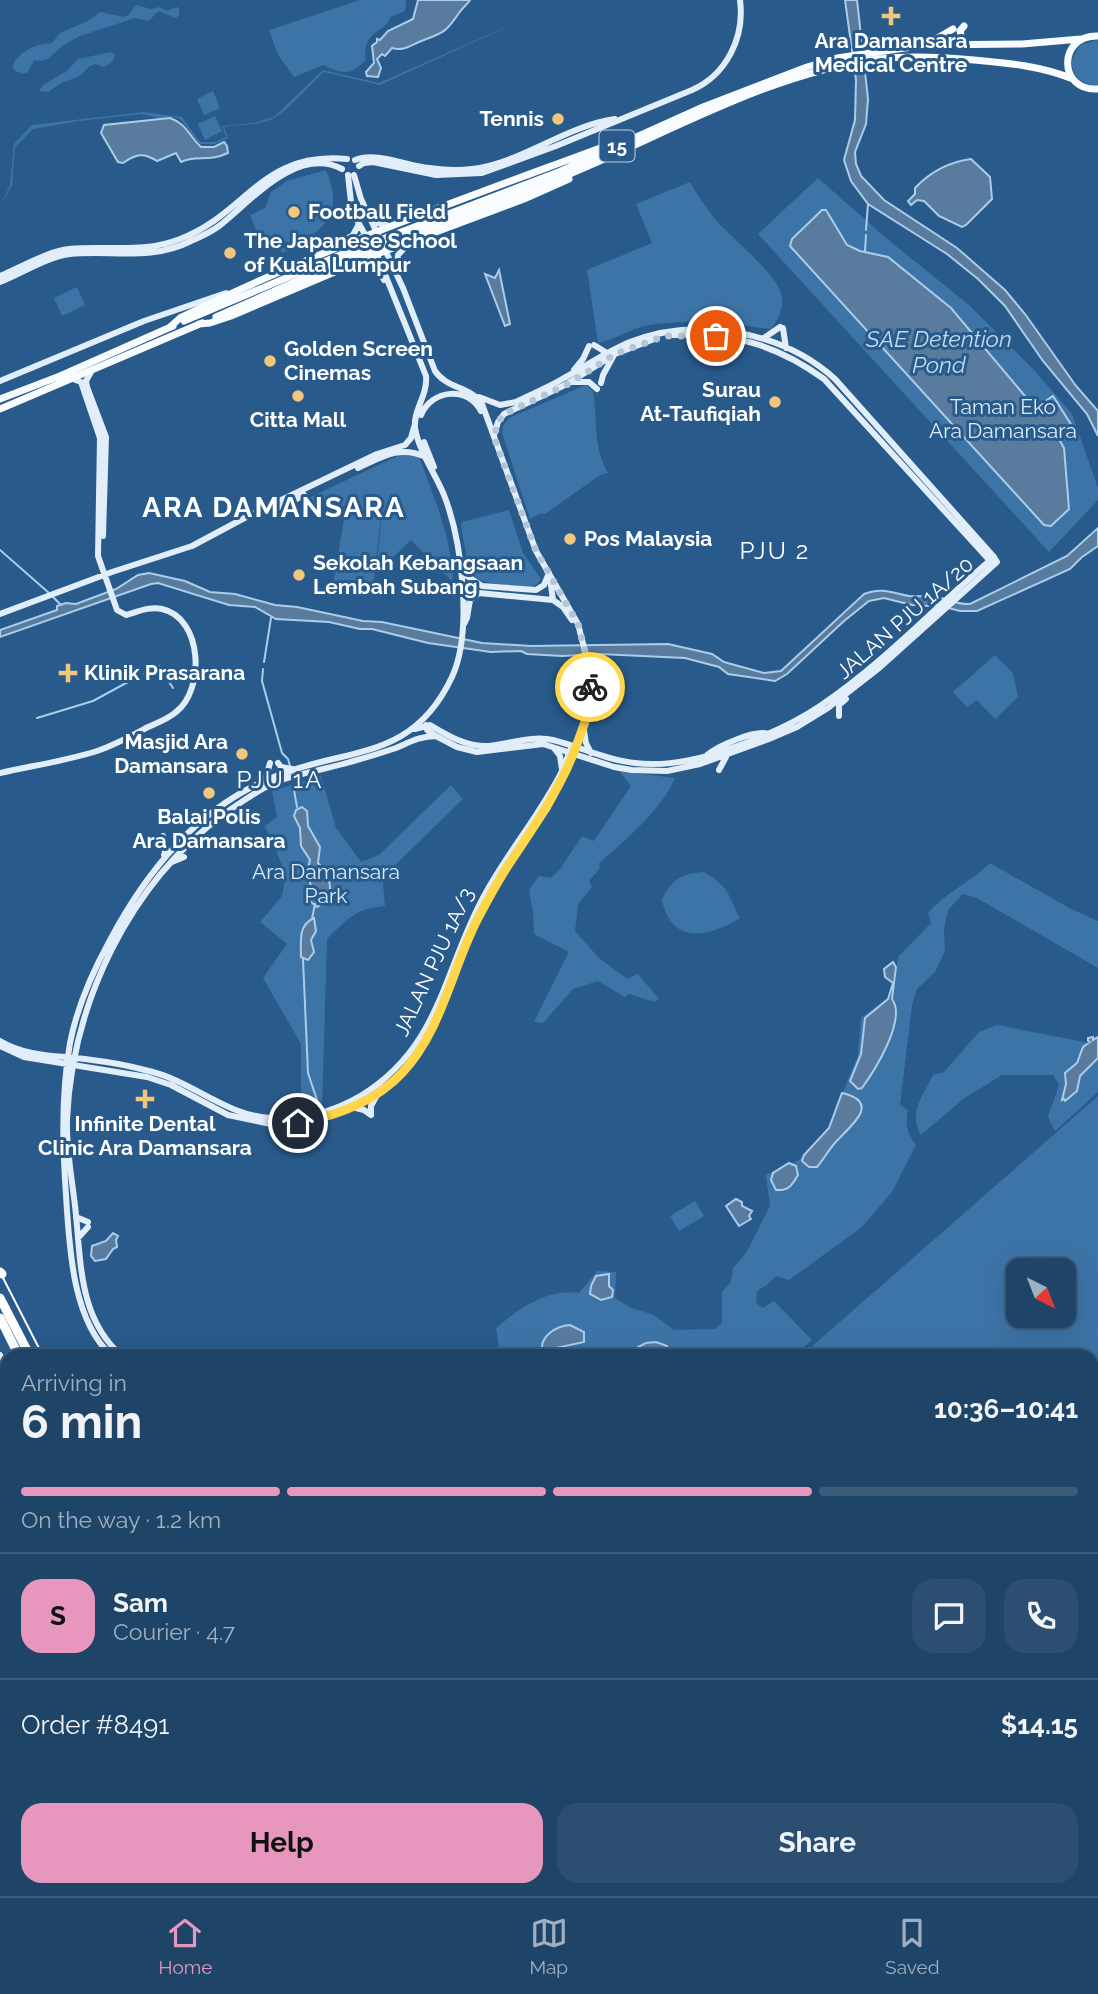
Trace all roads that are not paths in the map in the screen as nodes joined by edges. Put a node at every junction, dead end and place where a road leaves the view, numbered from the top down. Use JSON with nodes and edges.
{"nodes":[{"id":1,"x":740,"y":0,"type":"edge"},
{"id":2,"x":964,"y":26,"type":"dead end"},
{"id":3,"x":1098,"y":36,"type":"edge"},
{"id":4,"x":942,"y":38,"type":"junction"},
{"id":5,"x":1081,"y":39,"type":"junction"},
{"id":6,"x":964,"y":42,"type":"junction"},
{"id":7,"x":925,"y":45,"type":"junction"},
{"id":8,"x":876,"y":55,"type":"junction"},
{"id":9,"x":1073,"y":79,"type":"junction"},
{"id":10,"x":1098,"y":89,"type":"edge"},
{"id":11,"x":646,"y":137,"type":"junction"},
{"id":12,"x":354,"y":162,"type":"junction"},
{"id":13,"x":342,"y":169,"type":"junction"},
{"id":14,"x":351,"y":175,"type":"junction"},
{"id":15,"x":369,"y":217,"type":"junction"},
{"id":16,"x":359,"y":225,"type":"junction"},
{"id":17,"x":392,"y":225,"type":"junction"},
{"id":18,"x":376,"y":231,"type":"junction"},
{"id":19,"x":365,"y":236,"type":"junction"},
{"id":20,"x":403,"y":239,"type":"junction"},
{"id":21,"x":351,"y":242,"type":"junction"},
{"id":22,"x":80,"y":251,"type":"junction"},
{"id":23,"x":386,"y":251,"type":"junction"},
{"id":24,"x":377,"y":254,"type":"junction"},
{"id":25,"x":350,"y":258,"type":"junction"},
{"id":26,"x":301,"y":263,"type":"junction"},
{"id":27,"x":397,"y":275,"type":"junction"},
{"id":28,"x":0,"y":276,"type":"edge"},
{"id":29,"x":0,"y":282,"type":"edge"},
{"id":30,"x":391,"y":285,"type":"junction"},
{"id":31,"x":248,"y":286,"type":"junction"},
{"id":32,"x":170,"y":327,"type":"junction"},
{"id":33,"x":764,"y":338,"type":"junction"},
{"id":34,"x":786,"y":348,"type":"junction"},
{"id":35,"x":611,"y":353,"type":"junction"},
{"id":36,"x":91,"y":372,"type":"junction"},
{"id":37,"x":570,"y":378,"type":"junction"},
{"id":38,"x":73,"y":379,"type":"junction"},
{"id":39,"x":0,"y":381,"type":"edge"},
{"id":40,"x":477,"y":396,"type":"junction"},
{"id":41,"x":0,"y":399,"type":"edge"},
{"id":42,"x":0,"y":409,"type":"edge"},
{"id":43,"x":415,"y":425,"type":"junction"},
{"id":44,"x":494,"y":440,"type":"junction"},
{"id":45,"x":390,"y":452,"type":"junction"},
{"id":46,"x":426,"y":457,"type":"junction"},
{"id":47,"x":435,"y":476,"type":"junction"},
{"id":48,"x":981,"y":551,"type":"junction"},
{"id":49,"x":461,"y":560,"type":"junction"},
{"id":50,"x":992,"y":560,"type":"junction"},
{"id":51,"x":978,"y":570,"type":"junction"},
{"id":52,"x":549,"y":573,"type":"junction"},
{"id":53,"x":105,"y":574,"type":"junction"},
{"id":54,"x":461,"y":582,"type":"junction"},
{"id":55,"x":964,"y":588,"type":"junction"},
{"id":56,"x":470,"y":600,"type":"junction"},
{"id":57,"x":553,"y":600,"type":"junction"},
{"id":58,"x":0,"y":612,"type":"edge"},
{"id":59,"x":928,"y":620,"type":"junction"},
{"id":60,"x":463,"y":626,"type":"junction"},
{"id":61,"x":581,"y":633,"type":"junction"},
{"id":62,"x":878,"y":669,"type":"junction"},
{"id":63,"x":828,"y":708,"type":"junction"},
{"id":64,"x":432,"y":709,"type":"junction"},
{"id":65,"x":809,"y":713,"type":"junction"},
{"id":66,"x":839,"y":716,"type":"dead end"},
{"id":67,"x":426,"y":725,"type":"junction"},
{"id":68,"x":583,"y":729,"type":"junction"},
{"id":69,"x":436,"y":736,"type":"junction"},
{"id":70,"x":386,"y":745,"type":"junction"},
{"id":71,"x":552,"y":746,"type":"junction"},
{"id":72,"x":573,"y":750,"type":"junction"},
{"id":73,"x":730,"y":754,"type":"junction"},
{"id":74,"x":590,"y":757,"type":"junction"},
{"id":75,"x":701,"y":758,"type":"junction"},
{"id":76,"x":714,"y":760,"type":"junction"},
{"id":77,"x":295,"y":770,"type":"junction"},
{"id":78,"x":565,"y":770,"type":"junction"},
{"id":79,"x":719,"y":770,"type":"dead end"},
{"id":80,"x":0,"y":773,"type":"edge"},
{"id":81,"x":265,"y":781,"type":"junction"},
{"id":82,"x":183,"y":837,"type":"junction"},
{"id":83,"x":184,"y":857,"type":"dead end"},
{"id":84,"x":164,"y":862,"type":"junction"},
{"id":85,"x":0,"y":1041,"type":"edge"},
{"id":86,"x":70,"y":1042,"type":"junction"},
{"id":87,"x":79,"y":1042,"type":"junction"},
{"id":88,"x":0,"y":1046,"type":"edge"},
{"id":89,"x":56,"y":1059,"type":"junction"},
{"id":90,"x":71,"y":1061,"type":"junction"},
{"id":91,"x":90,"y":1063,"type":"junction"},
{"id":92,"x":69,"y":1076,"type":"junction"},
{"id":93,"x":379,"y":1092,"type":"junction"},
{"id":94,"x":352,"y":1104,"type":"junction"},
{"id":95,"x":246,"y":1114,"type":"junction"},
{"id":96,"x":248,"y":1124,"type":"junction"},
{"id":97,"x":72,"y":1217,"type":"junction"},
{"id":98,"x":74,"y":1238,"type":"junction"},
{"id":99,"x":0,"y":1298,"type":"edge"},
{"id":100,"x":0,"y":1318,"type":"edge"},
{"id":101,"x":16,"y":1349,"type":"edge"},
{"id":102,"x":26,"y":1349,"type":"edge"},
{"id":103,"x":106,"y":1349,"type":"edge"},
{"id":104,"x":115,"y":1349,"type":"edge"}],
"edges":[{"from":1,"to":12,"type":"street"},
{"from":2,"to":6,"type":"main road"},
{"from":3,"to":5,"type":"main road","number":"15"},
{"from":4,"to":6,"type":"main road"},
{"from":4,"to":6,"type":"main road"},
{"from":4,"to":7,"type":"main road"},
{"from":5,"to":6,"type":"main road","number":"15"},
{"from":5,"to":9,"type":"main road"},
{"from":6,"to":7,"type":"main road","number":"15"},
{"from":7,"to":8,"type":"main road","number":"15"},
{"from":8,"to":9,"type":"main road","number":"15"},
{"from":8,"to":11,"type":"main road","number":"15"},
{"from":9,"to":10,"type":"main road","number":"15"},
{"from":11,"to":17,"type":"main road"},
{"from":11,"to":20,"type":"main road","number":"15"},
{"from":11,"to":20,"type":"main road"},
{"from":12,"to":13,"type":"street"},
{"from":12,"to":14,"type":"street"},
{"from":12,"to":22,"type":"street"},
{"from":13,"to":14,"type":"street"},
{"from":13,"to":22,"type":"street"},
{"from":14,"to":15,"type":"street"},
{"from":14,"to":16,"type":"street"},
{"from":15,"to":17,"type":"street"},
{"from":15,"to":18,"type":"street"},
{"from":16,"to":19,"type":"street"},
{"from":16,"to":26,"type":"street"},
{"from":17,"to":18,"type":"main road"},
{"from":17,"to":20,"type":"main road"},
{"from":18,"to":19,"type":"main road"},
{"from":18,"to":23,"type":"street"},
{"from":19,"to":21,"type":"main road"},
{"from":19,"to":24,"type":"street"},
{"from":20,"to":23,"type":"main road"},
{"from":20,"to":25,"type":"main road","number":"15","bridge":true},
{"from":20,"to":27,"type":"street"},
{"from":21,"to":25,"type":"main road"},
{"from":21,"to":26,"type":"main road"},
{"from":22,"to":28,"type":"street"},
{"from":22,"to":29,"type":"street"},
{"from":23,"to":24,"type":"main road"},
{"from":23,"to":27,"type":"street"},
{"from":24,"to":25,"type":"main road"},
{"from":24,"to":30,"type":"street"},
{"from":25,"to":30,"type":"street"},
{"from":25,"to":32,"type":"main road","number":"15"},
{"from":25,"to":36,"type":"main road","number":"15"},
{"from":26,"to":31,"type":"main road"},
{"from":27,"to":40,"type":"street"},
{"from":30,"to":43,"type":"street"},
{"from":31,"to":32,"type":"main road"},
{"from":31,"to":39,"type":"street"},
{"from":32,"to":41,"type":"main road","number":"15"},
{"from":33,"to":34,"type":"street"},
{"from":33,"to":34,"type":"street"},
{"from":33,"to":35,"type":"street"},
{"from":34,"to":50,"type":"street"},
{"from":35,"to":37,"type":"street"},
{"from":35,"to":37,"type":"street"},
{"from":35,"to":37,"type":"street"},
{"from":35,"to":48,"type":"street"},
{"from":36,"to":38,"type":"main road","number":"15"},
{"from":36,"to":53,"type":"street"},
{"from":37,"to":40,"type":"street"},
{"from":37,"to":44,"type":"street"},
{"from":38,"to":42,"type":"main road","number":"15"},
{"from":38,"to":53,"type":"street"},
{"from":40,"to":44,"type":"street"},
{"from":43,"to":45,"type":"street"},
{"from":43,"to":46,"type":"street"},
{"from":44,"to":47,"type":"street"},
{"from":44,"to":52,"type":"street","name":"JALAN PJU 1A/3"},
{"from":45,"to":46,"type":"street"},
{"from":45,"to":53,"type":"street"},
{"from":46,"to":47,"type":"street"},
{"from":47,"to":49,"type":"street"},
{"from":48,"to":50,"type":"street"},
{"from":48,"to":51,"type":"street"},
{"from":49,"to":52,"type":"street"},
{"from":49,"to":54,"type":"street"},
{"from":50,"to":51,"type":"street","name":"JALAN PJU 1A/20"},
{"from":50,"to":55,"type":"street","name":"JALAN PJU 1A/20"},
{"from":51,"to":55,"type":"street","name":"JALAN PJU 1A/20"},
{"from":52,"to":57,"type":"street"},
{"from":52,"to":61,"type":"street","name":"JALAN PJU 1A/3"},
{"from":53,"to":58,"type":"street"},
{"from":53,"to":80,"type":"street"},
{"from":54,"to":56,"type":"street"},
{"from":54,"to":60,"type":"street"},
{"from":55,"to":59,"type":"street","name":"JALAN PJU 1A/20"},
{"from":56,"to":57,"type":"street"},
{"from":56,"to":60,"type":"street"},
{"from":57,"to":61,"type":"street"},
{"from":59,"to":62,"type":"street","name":"JALAN PJU 1A/20"},
{"from":59,"to":65,"type":"street","name":"JALAN PJU 1A/20"},
{"from":60,"to":64,"type":"street"},
{"from":61,"to":68,"type":"street","name":"JALAN PJU 1A/3"},
{"from":62,"to":63,"type":"street","name":"JALAN PJU 1A/20"},
{"from":62,"to":66,"type":"street"},
{"from":63,"to":65,"type":"street"},
{"from":63,"to":73,"type":"street","name":"JALAN PJU 1A/20"},
{"from":64,"to":67,"type":"street"},
{"from":64,"to":70,"type":"street"},
{"from":65,"to":75,"type":"street","name":"JALAN PJU 1A/20"},
{"from":67,"to":69,"type":"street","name":"JALAN PJU 1A/20"},
{"from":67,"to":70,"type":"street"},
{"from":67,"to":72,"type":"street","name":"JALAN PJU 1A/20"},
{"from":68,"to":72,"type":"street","name":"JALAN PJU 1A/3"},
{"from":68,"to":74,"type":"street"},
{"from":69,"to":71,"type":"street","name":"JALAN PJU 1A/20"},
{"from":69,"to":84,"type":"street"},
{"from":70,"to":77,"type":"street"},
{"from":71,"to":72,"type":"street","name":"JALAN PJU 1A/20"},
{"from":71,"to":78,"type":"street"},
{"from":72,"to":74,"type":"street","name":"JALAN PJU 1A/20"},
{"from":72,"to":78,"type":"street","name":"JALAN PJU 1A/3"},
{"from":73,"to":76,"type":"street","name":"JALAN PJU 1A/20"},
{"from":73,"to":79,"type":"street"},
{"from":74,"to":75,"type":"street","name":"JALAN PJU 1A/20"},
{"from":74,"to":76,"type":"street","name":"JALAN PJU 1A/20"},
{"from":74,"to":78,"type":"street"},
{"from":75,"to":76,"type":"street"},
{"from":77,"to":81,"type":"street"},
{"from":77,"to":81,"type":"street"},
{"from":78,"to":93,"type":"street","name":"JALAN PJU 1A/3"},
{"from":78,"to":94,"type":"street","name":"JALAN PJU 1A/3"},
{"from":81,"to":82,"type":"street"},
{"from":82,"to":84,"type":"street"},
{"from":82,"to":84,"type":"street"},
{"from":83,"to":84,"type":"street"},
{"from":84,"to":86,"type":"street"},
{"from":84,"to":87,"type":"street"},
{"from":85,"to":89,"type":"street"},
{"from":86,"to":89,"type":"street"},
{"from":86,"to":90,"type":"street"},
{"from":87,"to":90,"type":"street"},
{"from":87,"to":91,"type":"street"},
{"from":88,"to":89,"type":"street"},
{"from":89,"to":90,"type":"street","name":"JALAN PJU 1A/3"},
{"from":89,"to":92,"type":"street"},
{"from":90,"to":91,"type":"street","name":"JALAN PJU 1A/3"},
{"from":90,"to":92,"type":"street"},
{"from":91,"to":92,"type":"street"},
{"from":91,"to":95,"type":"street","name":"JALAN PJU 1A/3"},
{"from":91,"to":96,"type":"street","name":"JALAN PJU 1A/3"},
{"from":92,"to":97,"type":"street"},
{"from":93,"to":94,"type":"street","name":"JALAN PJU 1A/3"},
{"from":93,"to":94,"type":"street"},
{"from":94,"to":95,"type":"street","name":"JALAN PJU 1A/3"},
{"from":94,"to":96,"type":"street","name":"JALAN PJU 1A/3"},
{"from":95,"to":96,"type":"street"},
{"from":97,"to":98,"type":"street"},
{"from":97,"to":98,"type":"street"},
{"from":97,"to":98,"type":"street"},
{"from":98,"to":103,"type":"street"},
{"from":98,"to":104,"type":"street"},
{"from":99,"to":102,"type":"highway"},
{"from":100,"to":101,"type":"highway"}]}
